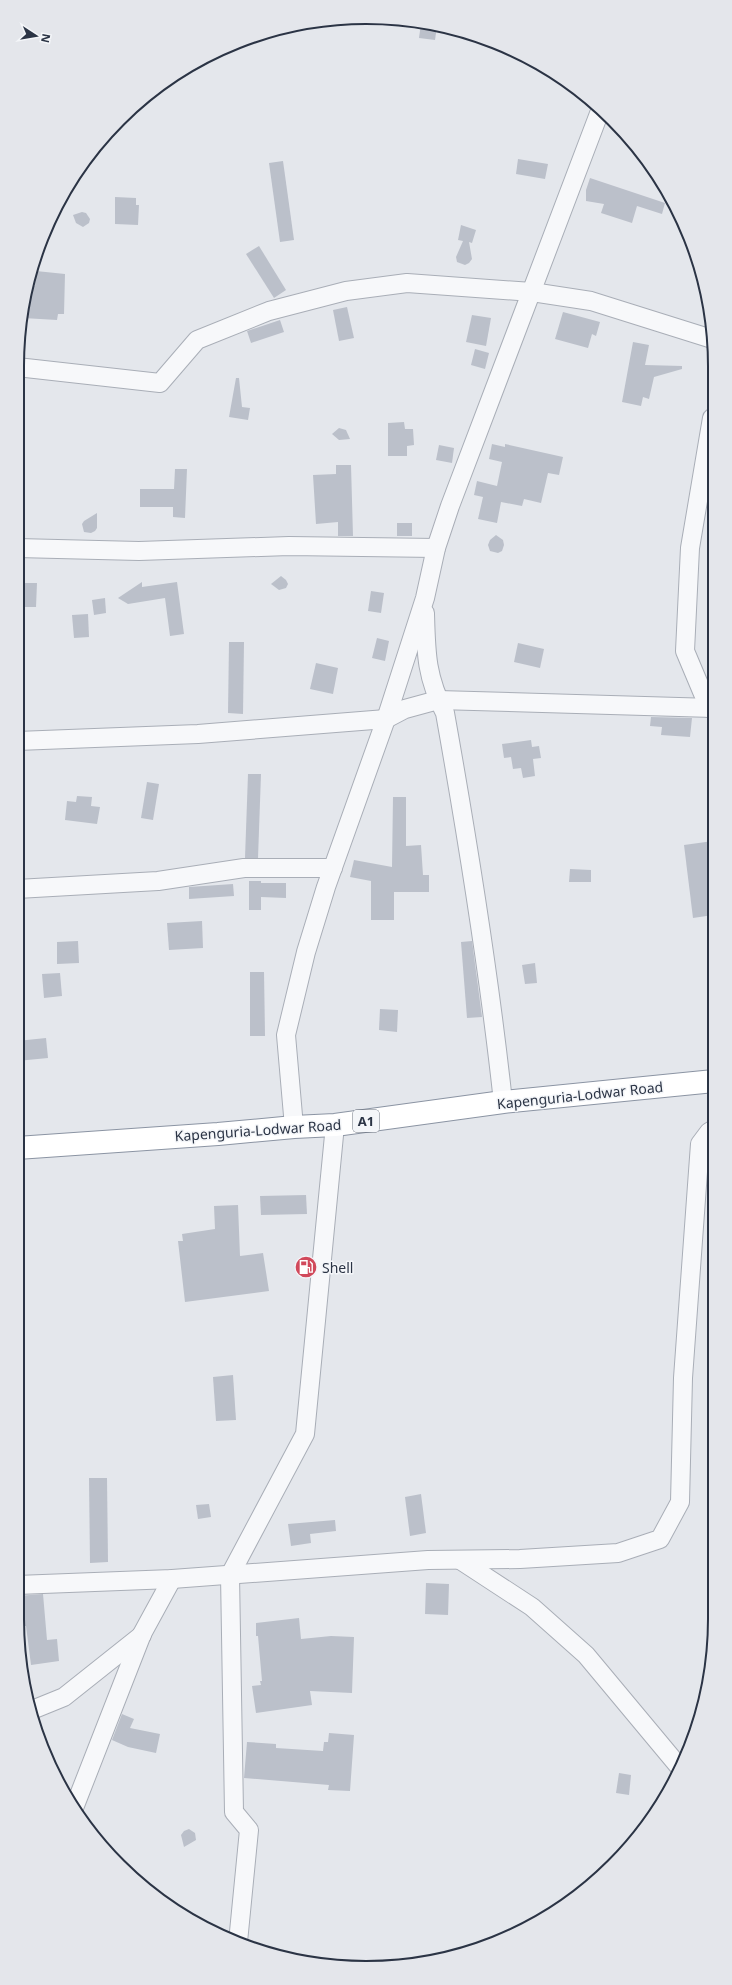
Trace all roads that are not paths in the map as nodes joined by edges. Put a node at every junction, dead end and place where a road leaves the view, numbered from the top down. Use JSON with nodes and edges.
{"nodes":[{"id":1,"x":598,"y":115,"type":"edge"},
{"id":2,"x":532,"y":292,"type":"junction"},
{"id":3,"x":706,"y":337,"type":"edge"},
{"id":4,"x":24,"y":368,"type":"edge"},
{"id":5,"x":708,"y":469,"type":"edge"},
{"id":6,"x":24,"y":548,"type":"edge"},
{"id":7,"x":436,"y":548,"type":"junction"},
{"id":8,"x":425,"y":598,"type":"junction"},
{"id":9,"x":438,"y":700,"type":"junction"},
{"id":10,"x":708,"y":701,"type":"edge"},
{"id":11,"x":708,"y":708,"type":"edge"},
{"id":12,"x":386,"y":719,"type":"junction"},
{"id":13,"x":24,"y":741,"type":"edge"},
{"id":14,"x":333,"y":868,"type":"junction"},
{"id":15,"x":24,"y":889,"type":"edge"},
{"id":16,"x":708,"y":1082,"type":"edge"},
{"id":17,"x":503,"y":1102,"type":"junction"},
{"id":18,"x":335,"y":1125,"type":"junction"},
{"id":19,"x":294,"y":1127,"type":"junction"},
{"id":20,"x":708,"y":1133,"type":"edge"},
{"id":21,"x":24,"y":1148,"type":"edge"},
{"id":22,"x":460,"y":1560,"type":"junction"},
{"id":23,"x":230,"y":1575,"type":"junction"},
{"id":24,"x":172,"y":1579,"type":"junction"},
{"id":25,"x":24,"y":1585,"type":"edge"},
{"id":26,"x":142,"y":1634,"type":"junction"},
{"id":27,"x":36,"y":1708,"type":"edge"},
{"id":28,"x":676,"y":1764,"type":"edge"},
{"id":29,"x":77,"y":1801,"type":"edge"},
{"id":30,"x":239,"y":1936,"type":"edge"}],
"edges":[{"from":1,"to":2,"type":"street"},
{"from":2,"to":3,"type":"street"},
{"from":2,"to":4,"type":"street"},
{"from":2,"to":7,"type":"street"},
{"from":5,"to":10,"type":"street"},
{"from":6,"to":7,"type":"street"},
{"from":7,"to":8,"type":"street"},
{"from":8,"to":9,"type":"street"},
{"from":8,"to":12,"type":"street"},
{"from":9,"to":11,"type":"street"},
{"from":9,"to":12,"type":"street"},
{"from":9,"to":17,"type":"street"},
{"from":12,"to":13,"type":"street"},
{"from":12,"to":14,"type":"street"},
{"from":14,"to":15,"type":"street"},
{"from":14,"to":19,"type":"street"},
{"from":16,"to":17,"type":"highway","name":"Kapenguria-Lodwar Road","number":"A1"},
{"from":17,"to":18,"type":"highway","name":"Kapenguria-Lodwar Road","number":"A1"},
{"from":18,"to":19,"type":"highway","name":"Kapenguria-Lodwar Road","number":"A1"},
{"from":18,"to":23,"type":"street"},
{"from":19,"to":21,"type":"highway","name":"Kapenguria-Lodwar Road","number":"A1"},
{"from":20,"to":22,"type":"street"},
{"from":22,"to":23,"type":"street"},
{"from":22,"to":28,"type":"street"},
{"from":23,"to":24,"type":"street"},
{"from":23,"to":30,"type":"street"},
{"from":24,"to":25,"type":"street"},
{"from":24,"to":26,"type":"street"},
{"from":26,"to":27,"type":"street"},
{"from":26,"to":29,"type":"street"}]}
